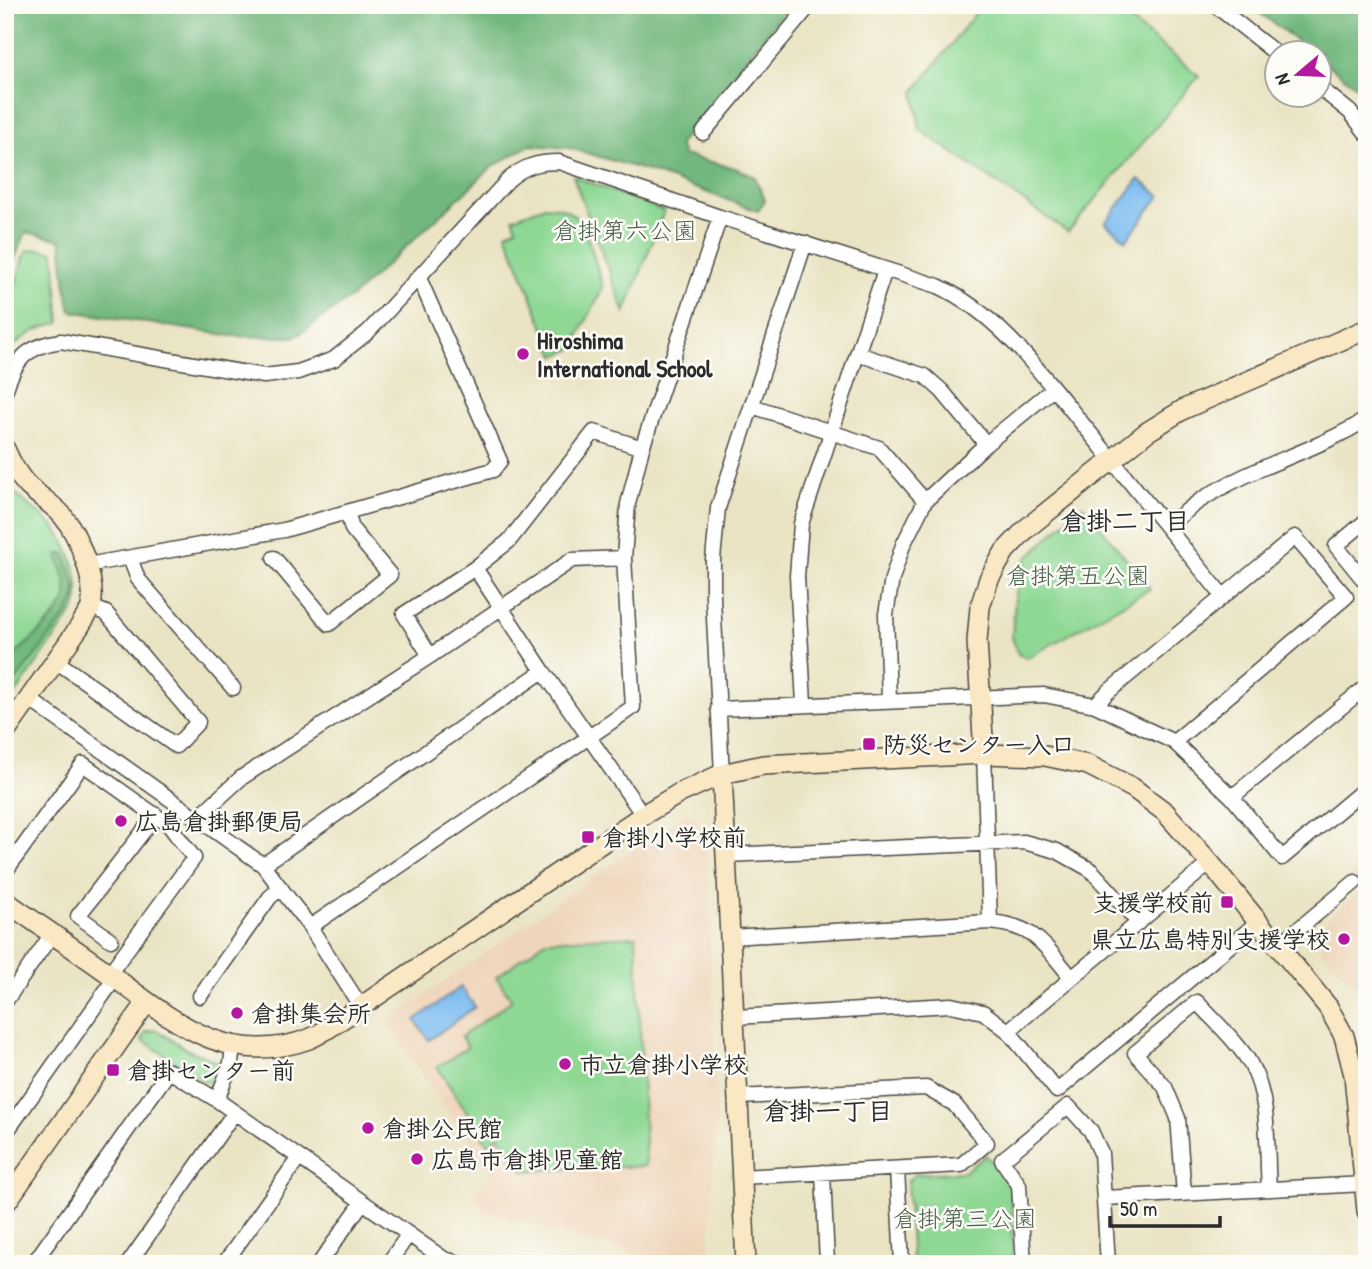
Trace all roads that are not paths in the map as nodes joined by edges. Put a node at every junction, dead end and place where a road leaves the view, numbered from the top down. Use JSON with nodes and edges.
{"nodes":[{"id":1,"x":810,"y":5,"type":"edge"},
{"id":2,"x":1215,"y":5,"type":"edge"},
{"id":3,"x":1264,"y":44,"type":"edge"},
{"id":4,"x":1334,"y":99,"type":"edge"},
{"id":5,"x":702,"y":133,"type":"dead end"},
{"id":6,"x":1367,"y":134,"type":"edge"},
{"id":7,"x":720,"y":217,"type":"junction"},
{"id":8,"x":805,"y":243,"type":"junction"},
{"id":9,"x":885,"y":270,"type":"junction"},
{"id":10,"x":419,"y":278,"type":"junction"},
{"id":11,"x":1367,"y":329,"type":"edge"},
{"id":12,"x":858,"y":354,"type":"junction"},
{"id":13,"x":1053,"y":389,"type":"junction"},
{"id":14,"x":5,"y":392,"type":"edge"},
{"id":15,"x":752,"y":406,"type":"junction"},
{"id":16,"x":1367,"y":419,"type":"edge"},
{"id":17,"x":831,"y":432,"type":"junction"},
{"id":18,"x":986,"y":444,"type":"junction"},
{"id":19,"x":642,"y":448,"type":"junction"},
{"id":20,"x":5,"y":449,"type":"edge"},
{"id":21,"x":1112,"y":460,"type":"junction"},
{"id":22,"x":925,"y":501,"type":"junction"},
{"id":23,"x":347,"y":512,"type":"junction"},
{"id":24,"x":1367,"y":520,"type":"edge"},
{"id":25,"x":1167,"y":527,"type":"junction"},
{"id":26,"x":130,"y":558,"type":"junction"},
{"id":27,"x":274,"y":558,"type":"dead end"},
{"id":28,"x":624,"y":558,"type":"junction"},
{"id":29,"x":87,"y":565,"type":"junction"},
{"id":30,"x":475,"y":568,"type":"junction"},
{"id":31,"x":1367,"y":584,"type":"edge"},
{"id":32,"x":1222,"y":595,"type":"junction"},
{"id":33,"x":91,"y":607,"type":"junction"},
{"id":34,"x":502,"y":608,"type":"junction"},
{"id":35,"x":430,"y":656,"type":"junction"},
{"id":36,"x":56,"y":661,"type":"junction"},
{"id":37,"x":543,"y":671,"type":"junction"},
{"id":38,"x":1367,"y":686,"type":"edge"},
{"id":39,"x":233,"y":688,"type":"dead end"},
{"id":40,"x":980,"y":696,"type":"junction"},
{"id":41,"x":30,"y":699,"type":"junction"},
{"id":42,"x":889,"y":700,"type":"junction"},
{"id":43,"x":804,"y":704,"type":"junction"},
{"id":44,"x":1096,"y":705,"type":"junction"},
{"id":45,"x":718,"y":709,"type":"junction"},
{"id":46,"x":5,"y":733,"type":"edge"},
{"id":47,"x":589,"y":738,"type":"junction"},
{"id":48,"x":1174,"y":742,"type":"junction"},
{"id":49,"x":984,"y":754,"type":"junction"},
{"id":50,"x":722,"y":774,"type":"junction"},
{"id":51,"x":1367,"y":787,"type":"edge"},
{"id":52,"x":1232,"y":797,"type":"junction"},
{"id":53,"x":156,"y":815,"type":"junction"},
{"id":54,"x":643,"y":815,"type":"junction"},
{"id":55,"x":196,"y":819,"type":"junction"},
{"id":56,"x":988,"y":843,"type":"junction"},
{"id":57,"x":726,"y":855,"type":"junction"},
{"id":58,"x":1210,"y":863,"type":"junction"},
{"id":59,"x":263,"y":865,"type":"junction"},
{"id":60,"x":5,"y":872,"type":"edge"},
{"id":61,"x":1355,"y":882,"type":"dead end"},
{"id":62,"x":281,"y":888,"type":"junction"},
{"id":63,"x":5,"y":901,"type":"edge"},
{"id":64,"x":990,"y":922,"type":"junction"},
{"id":65,"x":1138,"y":922,"type":"junction"},
{"id":66,"x":1258,"y":922,"type":"junction"},
{"id":67,"x":310,"y":928,"type":"junction"},
{"id":68,"x":52,"y":934,"type":"junction"},
{"id":69,"x":730,"y":937,"type":"junction"},
{"id":70,"x":111,"y":940,"type":"dead end"},
{"id":71,"x":1278,"y":946,"type":"junction"},
{"id":72,"x":112,"y":976,"type":"junction"},
{"id":73,"x":1072,"y":978,"type":"junction"},
{"id":74,"x":200,"y":996,"type":"dead end"},
{"id":75,"x":5,"y":1002,"type":"edge"},
{"id":76,"x":147,"y":1002,"type":"junction"},
{"id":77,"x":361,"y":1007,"type":"junction"},
{"id":78,"x":734,"y":1017,"type":"junction"},
{"id":79,"x":1008,"y":1031,"type":"junction"},
{"id":80,"x":233,"y":1047,"type":"junction"},
{"id":81,"x":738,"y":1097,"type":"junction"},
{"id":82,"x":217,"y":1100,"type":"junction"},
{"id":83,"x":233,"y":1113,"type":"junction"},
{"id":84,"x":5,"y":1135,"type":"edge"},
{"id":85,"x":298,"y":1159,"type":"junction"},
{"id":86,"x":897,"y":1169,"type":"junction"},
{"id":87,"x":823,"y":1172,"type":"junction"},
{"id":88,"x":741,"y":1177,"type":"junction"},
{"id":89,"x":1364,"y":1184,"type":"junction"},
{"id":90,"x":1269,"y":1189,"type":"junction"},
{"id":91,"x":1184,"y":1194,"type":"junction"},
{"id":92,"x":1105,"y":1198,"type":"junction"},
{"id":93,"x":5,"y":1203,"type":"edge"},
{"id":94,"x":362,"y":1203,"type":"junction"},
{"id":95,"x":1367,"y":1211,"type":"edge"},
{"id":96,"x":408,"y":1235,"type":"junction"},
{"id":97,"x":33,"y":1264,"type":"edge"},
{"id":98,"x":128,"y":1264,"type":"edge"},
{"id":99,"x":224,"y":1264,"type":"edge"},
{"id":100,"x":319,"y":1264,"type":"edge"},
{"id":101,"x":388,"y":1264,"type":"edge"},
{"id":102,"x":463,"y":1264,"type":"edge"},
{"id":103,"x":746,"y":1264,"type":"edge"},
{"id":104,"x":827,"y":1264,"type":"edge"},
{"id":105,"x":902,"y":1264,"type":"edge"},
{"id":106,"x":1024,"y":1264,"type":"edge"},
{"id":107,"x":1108,"y":1264,"type":"edge"}],
"edges":[{"from":1,"to":5,"type":"street"},
{"from":2,"to":3,"type":"street"},
{"from":4,"to":6,"type":"street"},
{"from":7,"to":8,"type":"street"},
{"from":7,"to":10,"type":"street"},
{"from":7,"to":19,"type":"street"},
{"from":8,"to":9,"type":"street"},
{"from":8,"to":15,"type":"street"},
{"from":9,"to":12,"type":"street"},
{"from":9,"to":13,"type":"street"},
{"from":10,"to":14,"type":"street"},
{"from":10,"to":23,"type":"street"},
{"from":11,"to":21,"type":"street"},
{"from":12,"to":17,"type":"street"},
{"from":12,"to":18,"type":"street"},
{"from":13,"to":18,"type":"street"},
{"from":13,"to":21,"type":"street"},
{"from":15,"to":17,"type":"street"},
{"from":15,"to":45,"type":"street"},
{"from":16,"to":25,"type":"street"},
{"from":17,"to":22,"type":"street"},
{"from":17,"to":43,"type":"street"},
{"from":18,"to":22,"type":"street"},
{"from":19,"to":28,"type":"street"},
{"from":19,"to":30,"type":"street"},
{"from":20,"to":29,"type":"street"},
{"from":21,"to":25,"type":"street"},
{"from":21,"to":40,"type":"street"},
{"from":22,"to":42,"type":"street"},
{"from":23,"to":26,"type":"street"},
{"from":23,"to":27,"type":"street"},
{"from":24,"to":31,"type":"street"},
{"from":25,"to":32,"type":"street"},
{"from":26,"to":29,"type":"street"},
{"from":26,"to":39,"type":"street"},
{"from":28,"to":34,"type":"street"},
{"from":28,"to":47,"type":"street"},
{"from":29,"to":33,"type":"street"},
{"from":30,"to":34,"type":"street"},
{"from":30,"to":35,"type":"street"},
{"from":32,"to":44,"type":"street"},
{"from":32,"to":48,"type":"street"},
{"from":33,"to":36,"type":"street"},
{"from":33,"to":36,"type":"street"},
{"from":34,"to":35,"type":"street"},
{"from":34,"to":37,"type":"street"},
{"from":35,"to":55,"type":"street"},
{"from":36,"to":41,"type":"street"},
{"from":37,"to":47,"type":"street"},
{"from":37,"to":59,"type":"street"},
{"from":38,"to":52,"type":"street"},
{"from":40,"to":42,"type":"street"},
{"from":40,"to":44,"type":"street"},
{"from":40,"to":49,"type":"street"},
{"from":41,"to":46,"type":"street"},
{"from":41,"to":55,"type":"street"},
{"from":42,"to":43,"type":"street"},
{"from":43,"to":45,"type":"street"},
{"from":44,"to":48,"type":"street"},
{"from":45,"to":50,"type":"street"},
{"from":47,"to":54,"type":"street"},
{"from":47,"to":67,"type":"street"},
{"from":48,"to":52,"type":"street"},
{"from":49,"to":50,"type":"street"},
{"from":49,"to":56,"type":"street"},
{"from":49,"to":58,"type":"street"},
{"from":50,"to":54,"type":"street"},
{"from":50,"to":57,"type":"street"},
{"from":51,"to":52,"type":"street"},
{"from":53,"to":60,"type":"street"},
{"from":53,"to":70,"type":"street"},
{"from":53,"to":72,"type":"street"},
{"from":54,"to":77,"type":"street"},
{"from":55,"to":59,"type":"street"},
{"from":56,"to":57,"type":"street"},
{"from":56,"to":64,"type":"street"},
{"from":56,"to":65,"type":"street"},
{"from":57,"to":69,"type":"street"},
{"from":58,"to":65,"type":"street"},
{"from":58,"to":66,"type":"street"},
{"from":59,"to":62,"type":"street"},
{"from":61,"to":71,"type":"street"},
{"from":62,"to":67,"type":"street"},
{"from":62,"to":74,"type":"street"},
{"from":63,"to":68,"type":"street"},
{"from":64,"to":69,"type":"street"},
{"from":64,"to":73,"type":"street"},
{"from":65,"to":73,"type":"street"},
{"from":66,"to":71,"type":"street"},
{"from":66,"to":79,"type":"street"},
{"from":67,"to":77,"type":"street"},
{"from":68,"to":72,"type":"street"},
{"from":68,"to":75,"type":"street"},
{"from":69,"to":78,"type":"street"},
{"from":71,"to":89,"type":"street"},
{"from":72,"to":76,"type":"street"},
{"from":72,"to":84,"type":"street"},
{"from":73,"to":79,"type":"street"},
{"from":76,"to":80,"type":"street"},
{"from":76,"to":93,"type":"street"},
{"from":77,"to":80,"type":"street"},
{"from":78,"to":79,"type":"street"},
{"from":78,"to":81,"type":"street"},
{"from":80,"to":82,"type":"street"},
{"from":81,"to":86,"type":"street"},
{"from":81,"to":88,"type":"street"},
{"from":82,"to":83,"type":"street"},
{"from":82,"to":97,"type":"street"},
{"from":83,"to":85,"type":"street"},
{"from":83,"to":98,"type":"street"},
{"from":85,"to":94,"type":"street"},
{"from":85,"to":99,"type":"street"},
{"from":86,"to":87,"type":"street"},
{"from":86,"to":105,"type":"street"},
{"from":87,"to":88,"type":"street"},
{"from":87,"to":104,"type":"street"},
{"from":88,"to":103,"type":"street"},
{"from":89,"to":90,"type":"street"},
{"from":89,"to":95,"type":"street"},
{"from":90,"to":91,"type":"street"},
{"from":90,"to":91,"type":"street"},
{"from":91,"to":92,"type":"street"},
{"from":92,"to":106,"type":"street"},
{"from":92,"to":107,"type":"street"},
{"from":94,"to":96,"type":"street"},
{"from":94,"to":100,"type":"street"},
{"from":96,"to":101,"type":"street"},
{"from":96,"to":102,"type":"street"}]}
